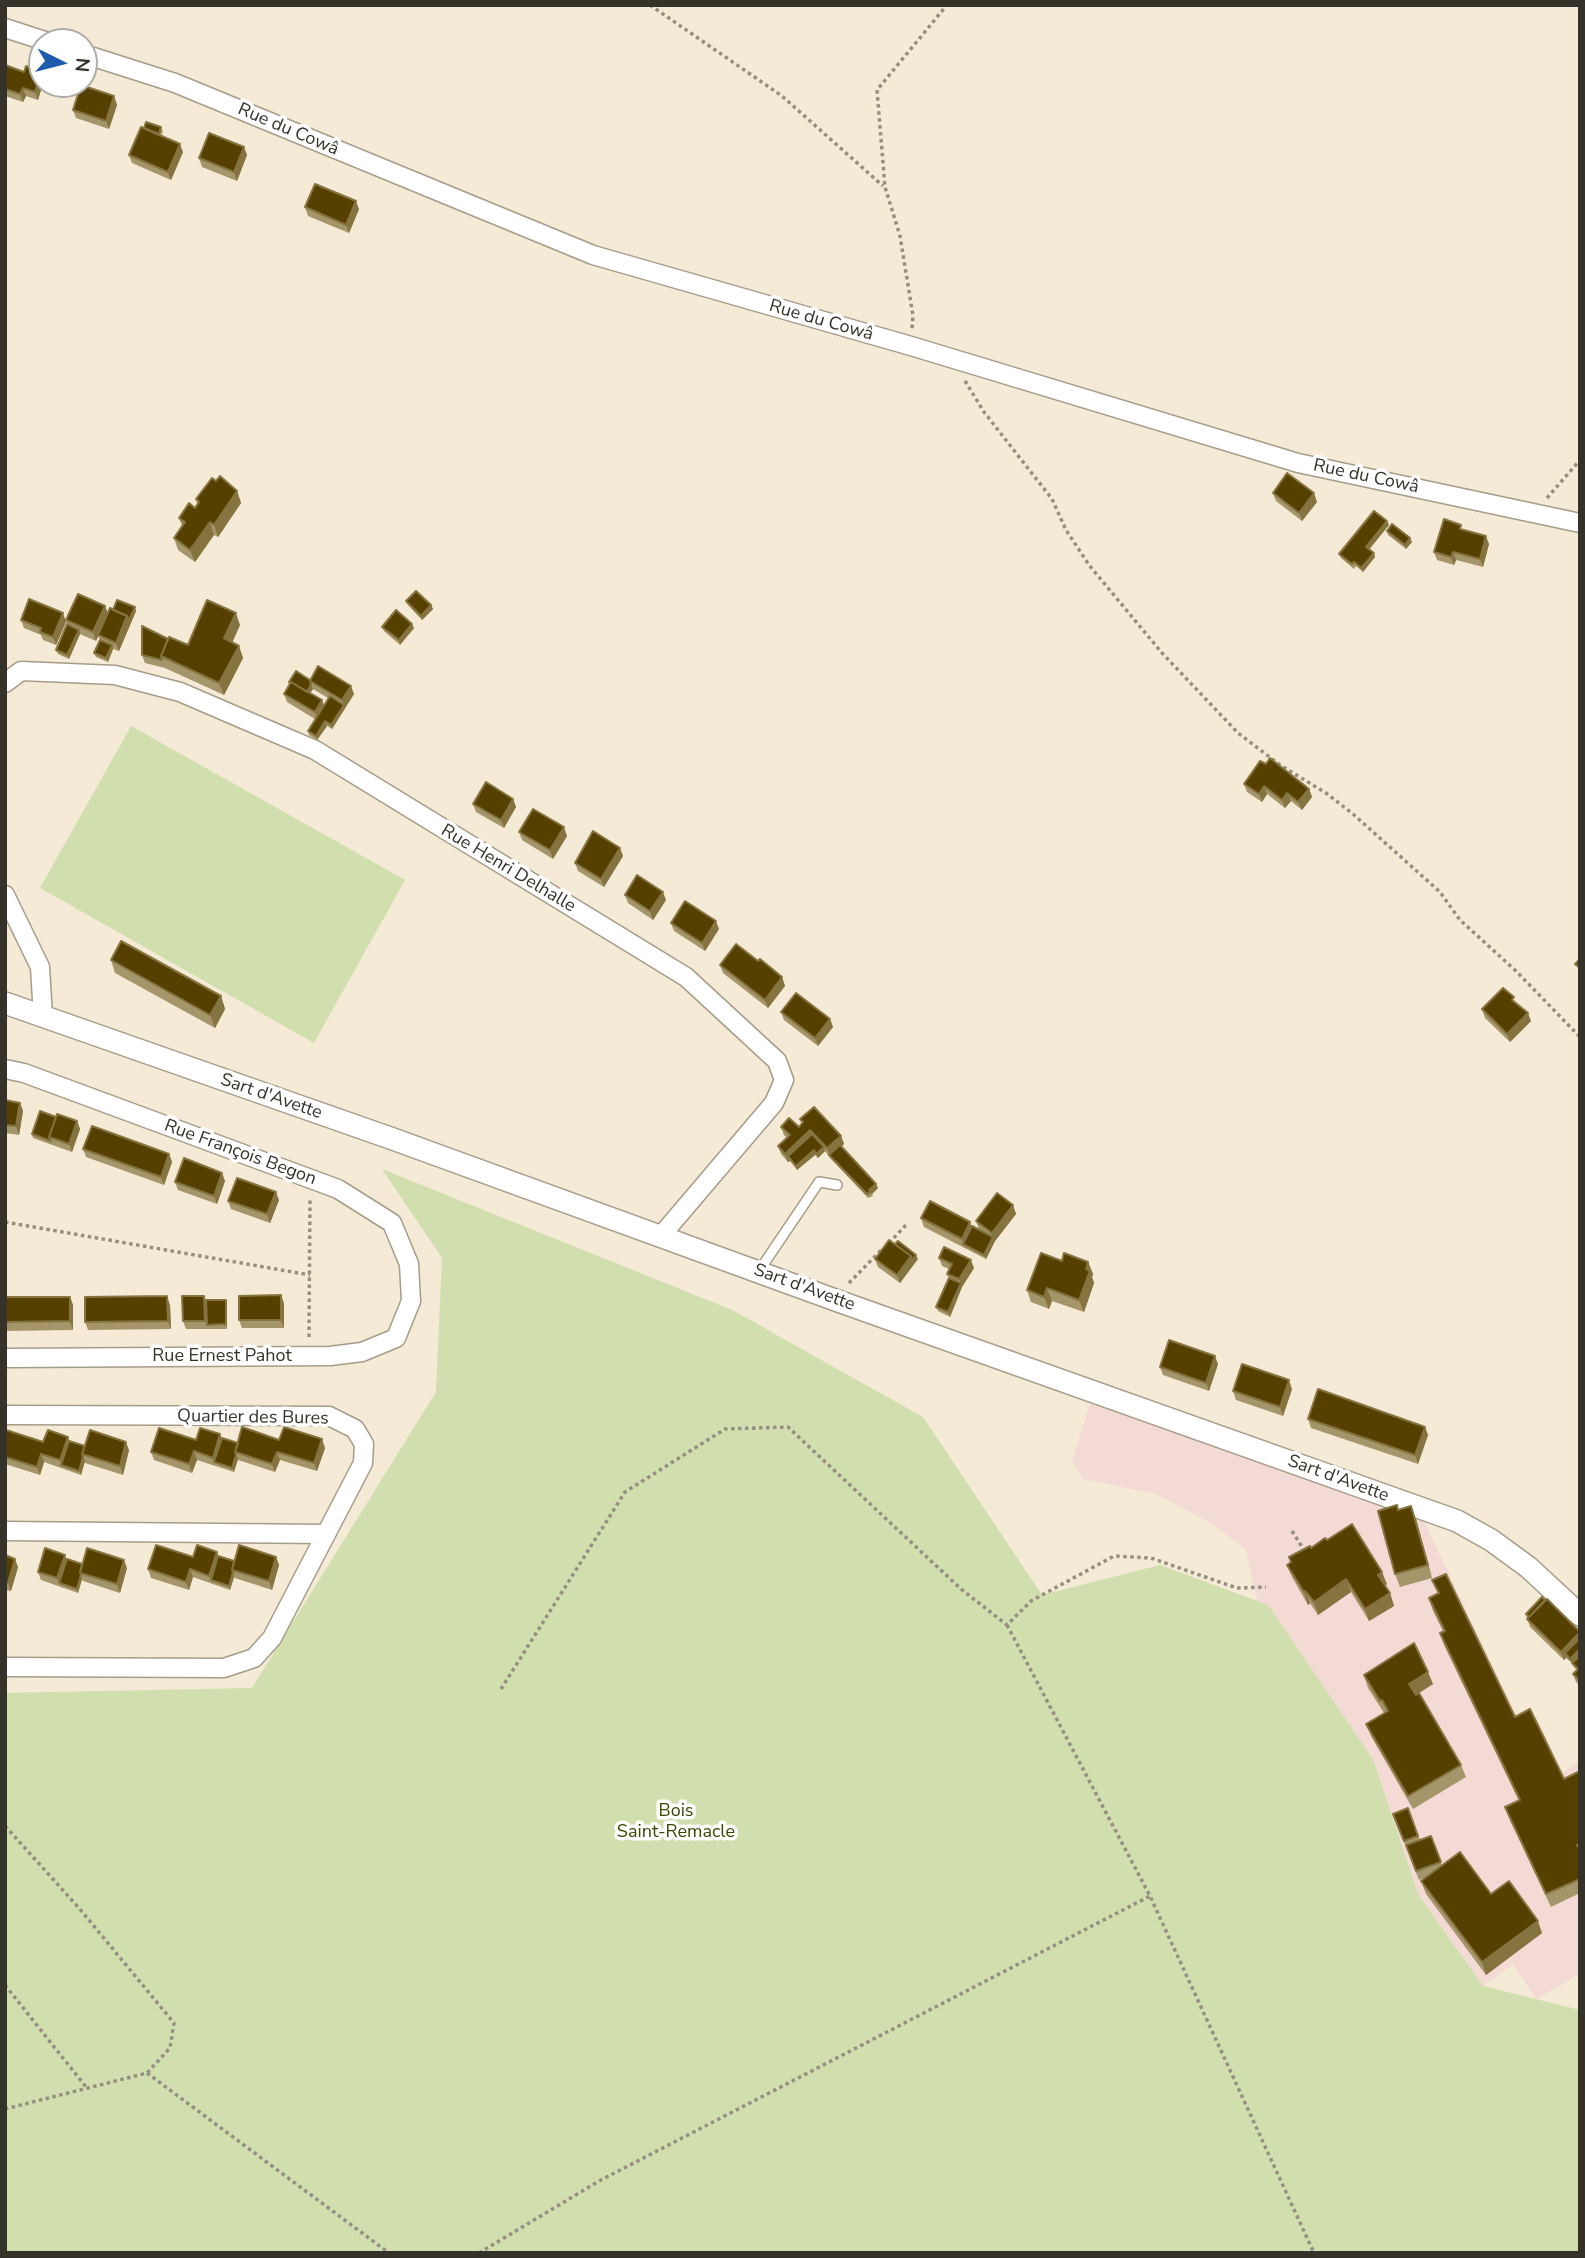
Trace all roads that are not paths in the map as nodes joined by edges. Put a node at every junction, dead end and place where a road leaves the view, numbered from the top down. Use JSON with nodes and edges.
{"nodes":[{"id":1,"x":5,"y":28,"type":"edge"},
{"id":2,"x":28,"y":35,"type":"edge"},
{"id":3,"x":98,"y":58,"type":"edge"},
{"id":4,"x":1580,"y":523,"type":"edge"},
{"id":5,"x":5,"y":683,"type":"edge"},
{"id":6,"x":5,"y":895,"type":"edge"},
{"id":7,"x":5,"y":1003,"type":"edge"},
{"id":8,"x":43,"y":1017,"type":"junction"},
{"id":9,"x":5,"y":1069,"type":"edge"},
{"id":10,"x":837,"y":1185,"type":"dead end"},
{"id":11,"x":660,"y":1237,"type":"junction"},
{"id":12,"x":759,"y":1271,"type":"junction"},
{"id":13,"x":411,"y":1301,"type":"joint"},
{"id":14,"x":5,"y":1358,"type":"edge"},
{"id":15,"x":5,"y":1415,"type":"edge"},
{"id":16,"x":5,"y":1531,"type":"edge"},
{"id":17,"x":326,"y":1534,"type":"junction"},
{"id":18,"x":1580,"y":1615,"type":"edge"},
{"id":19,"x":5,"y":1667,"type":"edge"}],
"edges":[{"from":1,"to":2,"type":"street"},
{"from":3,"to":4,"type":"street","name":"Rue du Cowâ"},
{"from":5,"to":11,"type":"street","name":"Rue Henri Delhalle"},
{"from":6,"to":8,"type":"street"},
{"from":7,"to":8,"type":"street","name":"Sart d'Avette"},
{"from":8,"to":11,"type":"street","name":"Sart d'Avette"},
{"from":9,"to":13,"type":"street","name":"Rue François Begon"},
{"from":10,"to":12,"type":"lane"},
{"from":11,"to":12,"type":"street","name":"Sart d'Avette"},
{"from":12,"to":18,"type":"street","name":"Sart d'Avette"},
{"from":13,"to":14,"type":"street","name":"Rue Ernest Pahot"},
{"from":15,"to":17,"type":"street","name":"Quartier des Bures"},
{"from":16,"to":17,"type":"street"},
{"from":17,"to":19,"type":"street","name":"Quartier des Bures"}]}
